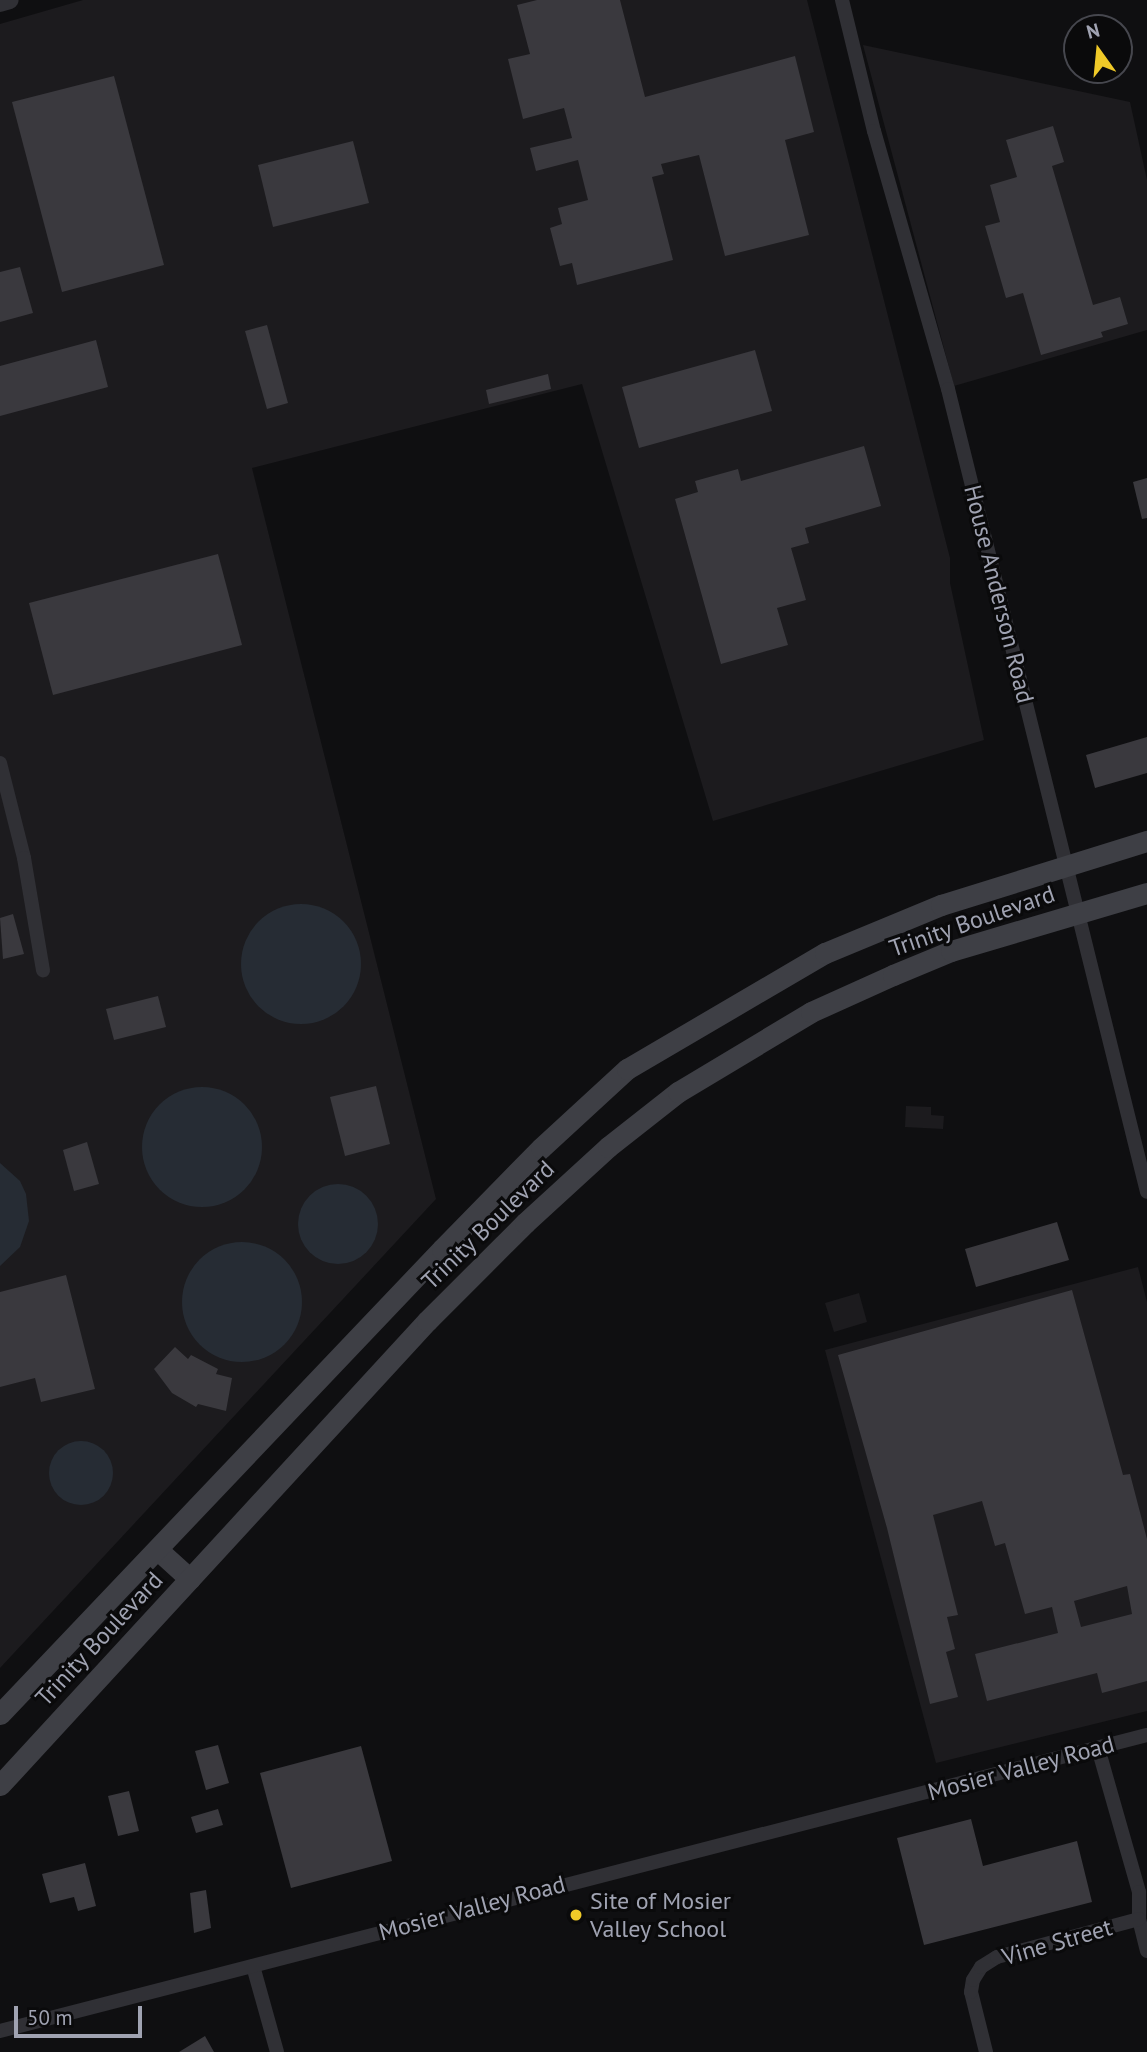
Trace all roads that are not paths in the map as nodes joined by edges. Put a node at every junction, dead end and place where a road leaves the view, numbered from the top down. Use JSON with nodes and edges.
{"nodes":[{"id":1,"x":10,"y":0,"type":"edge"},
{"id":2,"x":842,"y":0,"type":"edge"},
{"id":3,"x":0,"y":3,"type":"edge"},
{"id":4,"x":0,"y":763,"type":"edge"},
{"id":5,"x":1147,"y":841,"type":"edge"},
{"id":6,"x":1068,"y":864,"type":"junction"},
{"id":7,"x":1147,"y":892,"type":"edge"},
{"id":8,"x":1079,"y":912,"type":"junction"},
{"id":9,"x":43,"y":970,"type":"dead end"},
{"id":10,"x":1147,"y":1192,"type":"edge"},
{"id":11,"x":158,"y":1550,"type":"junction"},
{"id":12,"x":190,"y":1579,"type":"junction"},
{"id":13,"x":0,"y":1714,"type":"edge"},
{"id":14,"x":1147,"y":1735,"type":"edge"},
{"id":15,"x":1098,"y":1748,"type":"junction"},
{"id":16,"x":0,"y":1785,"type":"edge"},
{"id":17,"x":1139,"y":1919,"type":"junction"},
{"id":18,"x":1147,"y":1951,"type":"edge"},
{"id":19,"x":253,"y":1966,"type":"junction"},
{"id":20,"x":0,"y":2031,"type":"edge"},
{"id":21,"x":277,"y":2052,"type":"edge"},
{"id":22,"x":986,"y":2052,"type":"edge"}],
"edges":[{"from":1,"to":3,"type":"street"},
{"from":2,"to":6,"type":"street","name":"House Anderson Road"},
{"from":4,"to":9,"type":"street"},
{"from":5,"to":6,"type":"main road","name":"Trinity Boulevard"},
{"from":6,"to":8,"type":"street","name":"House Anderson Road"},
{"from":6,"to":11,"type":"main road","name":"Trinity Boulevard"},
{"from":7,"to":8,"type":"main road","name":"Trinity Boulevard"},
{"from":8,"to":10,"type":"street","name":"House Anderson Road"},
{"from":8,"to":12,"type":"main road","name":"Trinity Boulevard"},
{"from":11,"to":12,"type":"main road"},
{"from":11,"to":13,"type":"main road","name":"Trinity Boulevard"},
{"from":12,"to":16,"type":"main road","name":"Trinity Boulevard"},
{"from":14,"to":15,"type":"street","name":"Mosier Valley Road"},
{"from":15,"to":17,"type":"street"},
{"from":15,"to":19,"type":"street","name":"Mosier Valley Road"},
{"from":17,"to":18,"type":"street"},
{"from":17,"to":22,"type":"street","name":"Vine Street"},
{"from":19,"to":20,"type":"street","name":"Mosier Valley Road"},
{"from":19,"to":21,"type":"street"}]}
